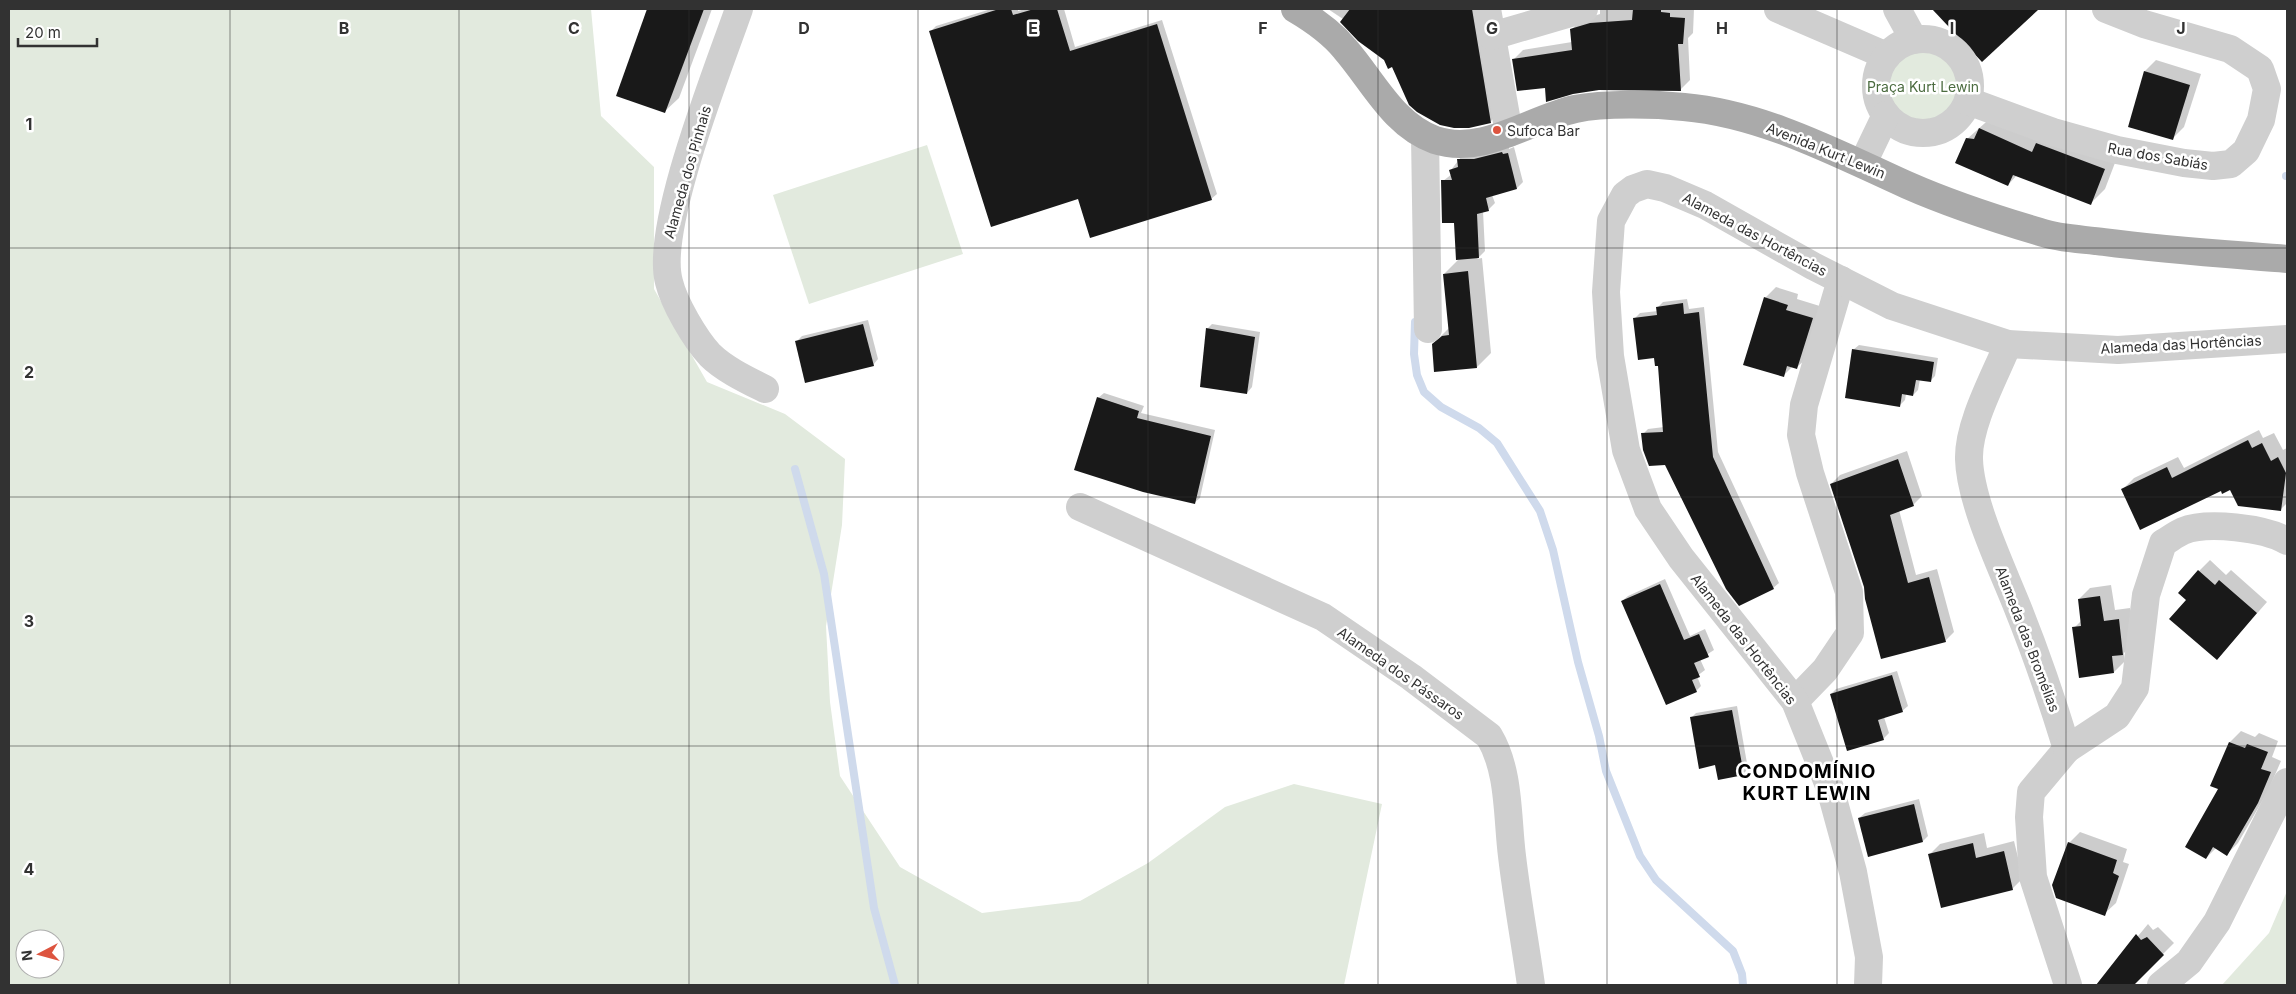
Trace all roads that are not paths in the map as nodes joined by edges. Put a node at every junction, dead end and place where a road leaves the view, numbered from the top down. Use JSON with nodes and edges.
{"nodes":[{"id":1,"x":740,"y":9,"type":"edge"},
{"id":2,"x":1295,"y":9,"type":"edge"},
{"id":3,"x":1487,"y":9,"type":"edge"},
{"id":4,"x":1584,"y":9,"type":"edge"},
{"id":5,"x":1778,"y":9,"type":"edge"},
{"id":6,"x":1897,"y":9,"type":"edge"},
{"id":7,"x":2106,"y":9,"type":"edge"},
{"id":8,"x":1492,"y":36,"type":"junction"},
{"id":9,"x":1914,"y":40,"type":"junction"},
{"id":10,"x":1887,"y":56,"type":"junction"},
{"id":11,"x":1968,"y":101,"type":"junction"},
{"id":12,"x":1886,"y":115,"type":"junction"},
{"id":13,"x":1509,"y":133,"type":"junction"},
{"id":14,"x":1425,"y":136,"type":"junction"},
{"id":15,"x":1863,"y":163,"type":"junction"},
{"id":16,"x":2287,"y":259,"type":"edge"},
{"id":17,"x":1842,"y":280,"type":"junction"},
{"id":18,"x":1428,"y":328,"type":"dead end"},
{"id":19,"x":2287,"y":339,"type":"edge"},
{"id":20,"x":2008,"y":344,"type":"junction"},
{"id":21,"x":765,"y":389,"type":"dead end"},
{"id":22,"x":1080,"y":507,"type":"dead end"},
{"id":23,"x":2287,"y":541,"type":"edge"},
{"id":24,"x":1795,"y":701,"type":"junction"},
{"id":25,"x":2067,"y":749,"type":"junction"},
{"id":26,"x":2287,"y":782,"type":"edge"},
{"id":27,"x":1531,"y":985,"type":"edge"},
{"id":28,"x":1868,"y":985,"type":"edge"},
{"id":29,"x":2068,"y":985,"type":"edge"},
{"id":30,"x":2161,"y":985,"type":"edge"}],
"edges":[{"from":1,"to":21,"type":"street","name":"Alameda dos Pinhais"},
{"from":2,"to":14,"type":"main road","name":"Avenida Kurt Lewin"},
{"from":3,"to":8,"type":"street"},
{"from":4,"to":8,"type":"street"},
{"from":5,"to":10,"type":"street"},
{"from":6,"to":9,"type":"street"},
{"from":7,"to":11,"type":"street","name":"Rua dos Sabiás"},
{"from":8,"to":13,"type":"street"},
{"from":9,"to":10,"type":"street"},
{"from":9,"to":11,"type":"street"},
{"from":10,"to":12,"type":"street"},
{"from":11,"to":12,"type":"street"},
{"from":12,"to":15,"type":"street"},
{"from":13,"to":14,"type":"main road","name":"Avenida Kurt Lewin"},
{"from":13,"to":15,"type":"main road","name":"Avenida Kurt Lewin"},
{"from":14,"to":18,"type":"street"},
{"from":15,"to":16,"type":"main road","name":"Avenida Kurt Lewin"},
{"from":17,"to":20,"type":"street","name":"Alameda das Hortências"},
{"from":17,"to":24,"type":"street"},
{"from":17,"to":24,"type":"street","name":"Alameda das Hortências"},
{"from":19,"to":20,"type":"street","name":"Alameda das Hortências"},
{"from":20,"to":25,"type":"street","name":"Alameda das Bromélias"},
{"from":22,"to":27,"type":"street","name":"Alameda dos Pássaros"},
{"from":23,"to":25,"type":"street"},
{"from":24,"to":28,"type":"street","name":"Alameda das Hortências"},
{"from":25,"to":29,"type":"street"},
{"from":26,"to":30,"type":"street"}]}
